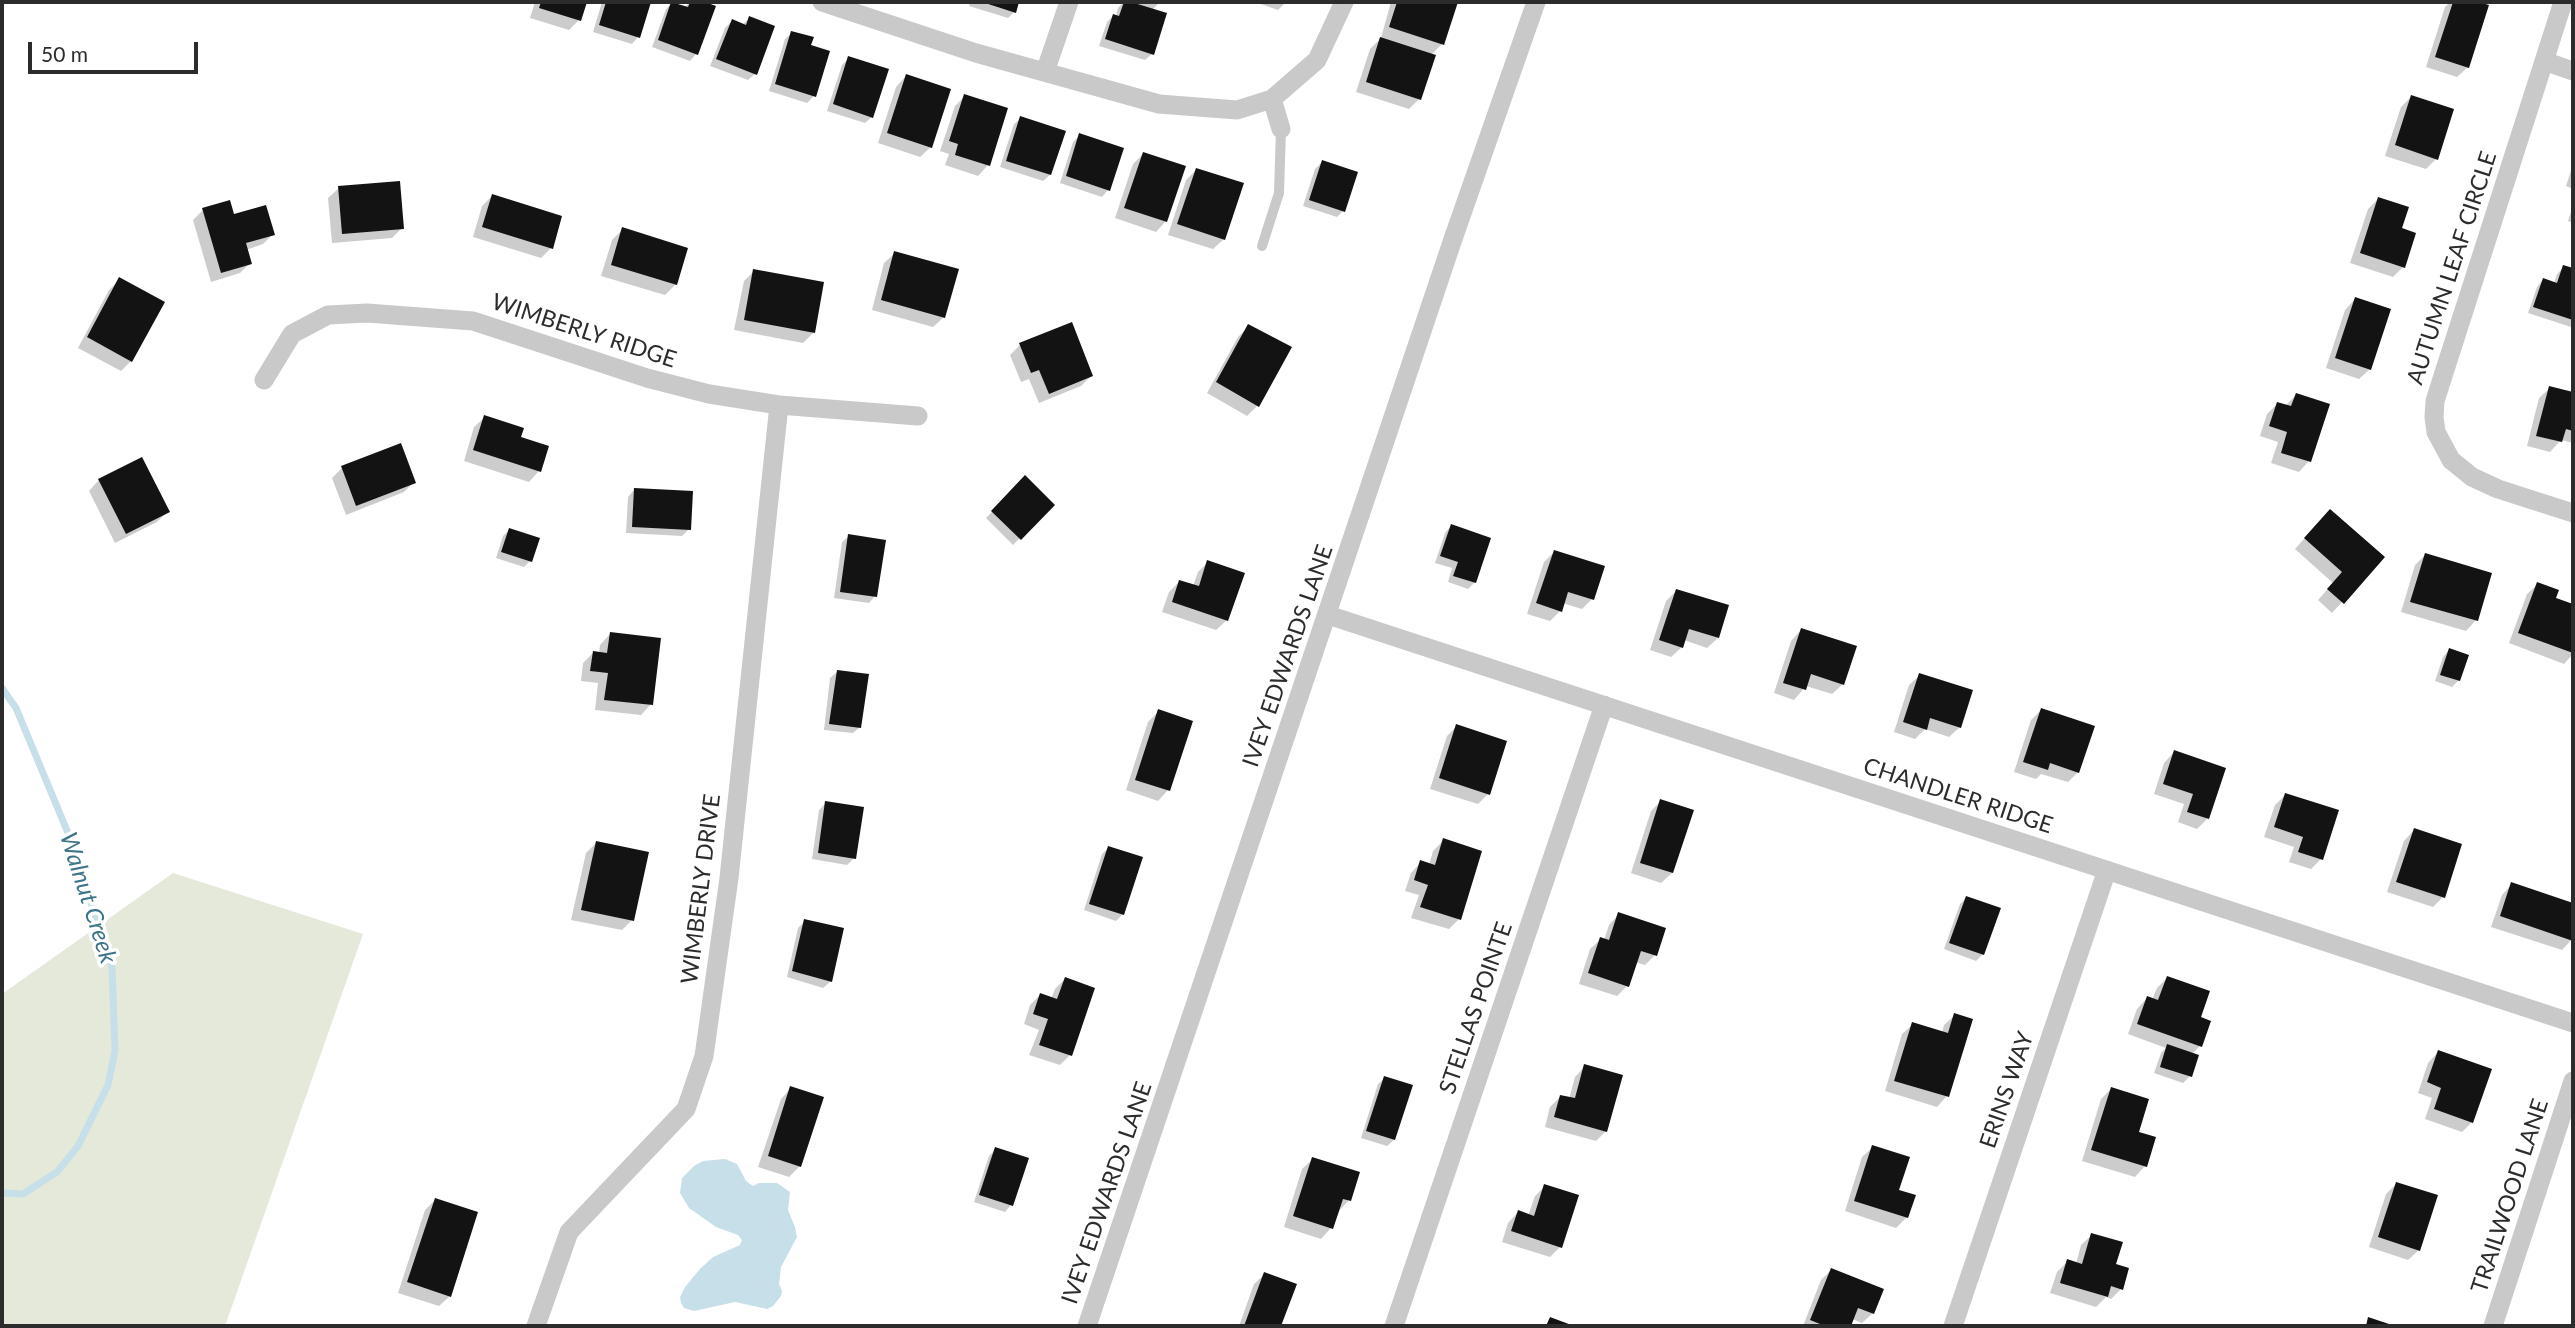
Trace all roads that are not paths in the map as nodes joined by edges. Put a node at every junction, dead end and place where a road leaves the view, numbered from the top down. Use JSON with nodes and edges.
{"nodes":[{"id":1,"x":822,"y":2,"type":"edge"},
{"id":2,"x":1069,"y":2,"type":"edge"},
{"id":3,"x":1344,"y":2,"type":"edge"},
{"id":4,"x":1536,"y":2,"type":"edge"},
{"id":5,"x":2563,"y":2,"type":"edge"},
{"id":6,"x":2544,"y":61,"type":"junction"},
{"id":7,"x":2573,"y":71,"type":"edge"},
{"id":8,"x":1045,"y":72,"type":"junction"},
{"id":9,"x":1272,"y":99,"type":"junction"},
{"id":10,"x":1281,"y":129,"type":"joint"},
{"id":11,"x":1262,"y":246,"type":"dead end"},
{"id":12,"x":264,"y":380,"type":"dead end"},
{"id":13,"x":779,"y":405,"type":"junction"},
{"id":14,"x":918,"y":416,"type":"dead end"},
{"id":15,"x":2573,"y":513,"type":"edge"},
{"id":16,"x":1328,"y":615,"type":"junction"},
{"id":17,"x":1604,"y":705,"type":"junction"},
{"id":18,"x":2107,"y":870,"type":"junction"},
{"id":19,"x":2573,"y":1023,"type":"edge"},
{"id":20,"x":2573,"y":1081,"type":"edge"},
{"id":21,"x":536,"y":1326,"type":"edge"},
{"id":22,"x":1087,"y":1326,"type":"edge"},
{"id":23,"x":1394,"y":1326,"type":"edge"},
{"id":24,"x":1953,"y":1326,"type":"edge"},
{"id":25,"x":2493,"y":1326,"type":"edge"}],
"edges":[{"from":1,"to":8,"type":"street"},
{"from":2,"to":8,"type":"street"},
{"from":3,"to":9,"type":"street"},
{"from":4,"to":16,"type":"street","name":"IVEY EDWARDS LANE"},
{"from":5,"to":6,"type":"street","name":"AUTUMN LEAF CIRCLE"},
{"from":6,"to":7,"type":"street"},
{"from":6,"to":15,"type":"street","name":"AUTUMN LEAF CIRCLE"},
{"from":8,"to":9,"type":"street"},
{"from":9,"to":10,"type":"street"},
{"from":10,"to":11,"type":"lane"},
{"from":12,"to":13,"type":"street","name":"WIMBERLY RIDGE"},
{"from":13,"to":14,"type":"street","name":"WIMBERLY RIDGE"},
{"from":13,"to":21,"type":"street","name":"WIMBERLY DRIVE"},
{"from":16,"to":17,"type":"street","name":"CHANDLER RIDGE"},
{"from":16,"to":22,"type":"street","name":"IVEY EDWARDS LANE"},
{"from":17,"to":18,"type":"street","name":"CHANDLER RIDGE"},
{"from":17,"to":23,"type":"street","name":"STELLAS POINTE"},
{"from":18,"to":19,"type":"street","name":"CHANDLER RIDGE"},
{"from":18,"to":24,"type":"street","name":"ERINS WAY"},
{"from":20,"to":25,"type":"street","name":"TRAILWOOD LANE"}]}
